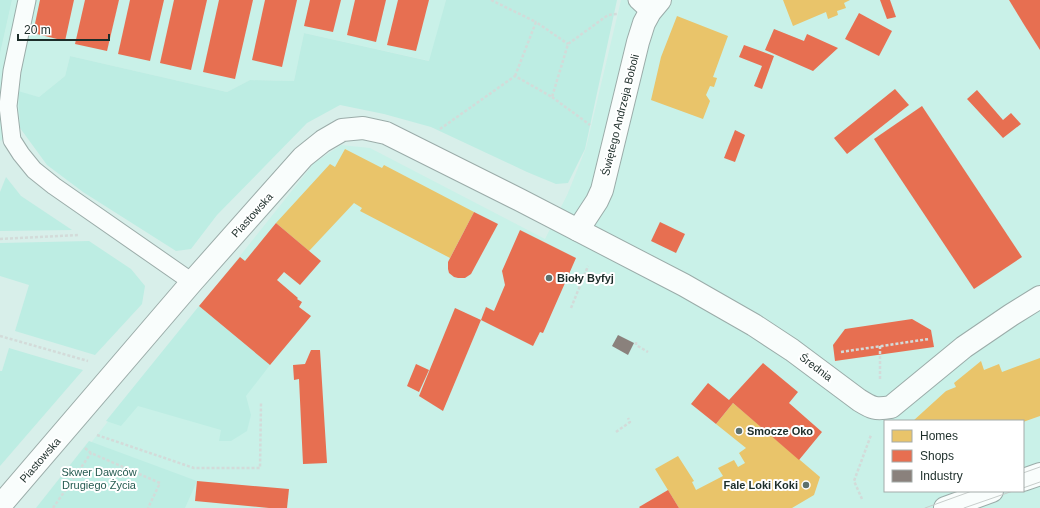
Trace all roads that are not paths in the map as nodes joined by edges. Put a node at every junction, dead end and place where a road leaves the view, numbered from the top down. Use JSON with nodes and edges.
{"nodes":[{"id":1,"x":27,"y":0,"type":"edge"},
{"id":2,"x":649,"y":4,"type":"edge"},
{"id":3,"x":578,"y":230,"type":"junction"},
{"id":4,"x":192,"y":282,"type":"junction"},
{"id":5,"x":1040,"y":297,"type":"edge"},
{"id":6,"x":1040,"y":474,"type":"edge"},
{"id":7,"x":1024,"y":480,"type":"edge"},
{"id":8,"x":989,"y":492,"type":"edge"},
{"id":9,"x":0,"y":506,"type":"edge"},
{"id":10,"x":945,"y":508,"type":"edge"}],
"edges":[{"from":1,"to":4,"type":"lane"},
{"from":2,"to":3,"type":"street","name":"Świętego Andrzeja Boboli"},
{"from":3,"to":4,"type":"street","name":"Piastowska"},
{"from":3,"to":5,"type":"street","name":"Średnia"},
{"from":4,"to":9,"type":"street","name":"Piastowska"},
{"from":6,"to":7,"type":"street"},
{"from":8,"to":10,"type":"street"}]}
